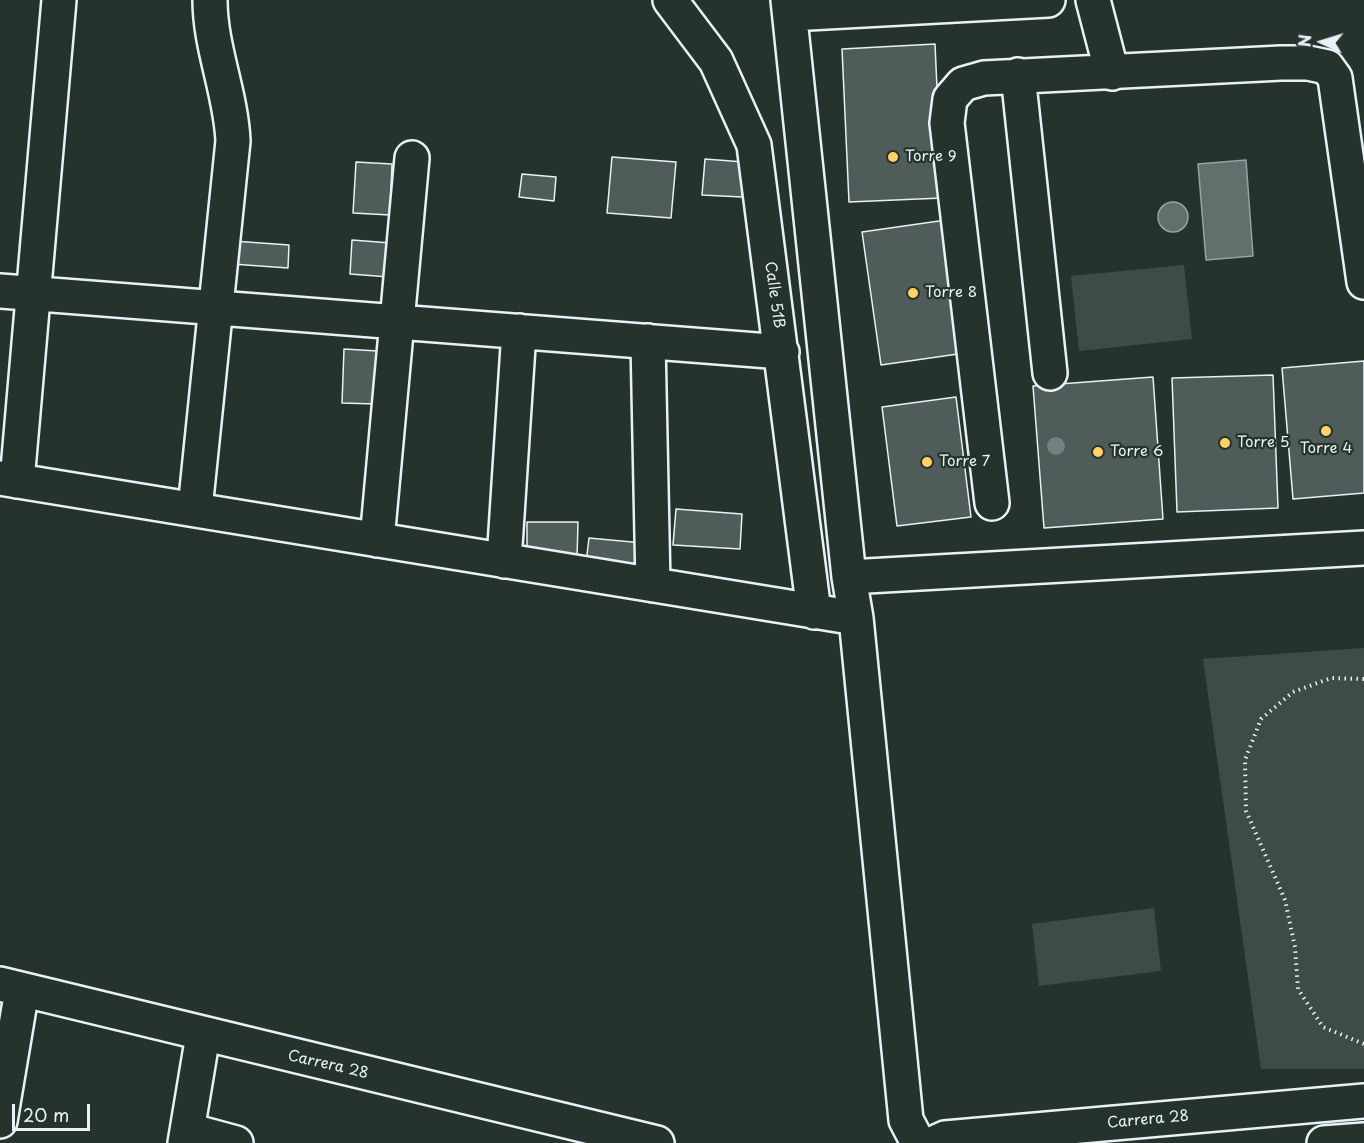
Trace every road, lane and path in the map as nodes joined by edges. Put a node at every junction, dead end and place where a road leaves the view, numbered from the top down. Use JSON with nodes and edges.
{"nodes":[{"id":1,"x":59,"y":0,"type":"edge"},
{"id":2,"x":210,"y":0,"type":"edge"},
{"id":3,"x":670,"y":0,"type":"edge"},
{"id":4,"x":1048,"y":0,"type":"edge"},
{"id":5,"x":1093,"y":0,"type":"edge"},
{"id":6,"x":789,"y":7,"type":"edge"},
{"id":7,"x":1112,"y":73,"type":"junction"},
{"id":8,"x":1018,"y":75,"type":"junction"},
{"id":9,"x":412,"y":158,"type":"dead end"},
{"id":10,"x":1364,"y":282,"type":"edge"},
{"id":11,"x":0,"y":291,"type":"edge"},
{"id":12,"x":33,"y":293,"type":"junction"},
{"id":13,"x":217,"y":308,"type":"junction"},
{"id":14,"x":397,"y":322,"type":"junction"},
{"id":15,"x":519,"y":331,"type":"junction"},
{"id":16,"x":648,"y":341,"type":"junction"},
{"id":17,"x":782,"y":352,"type":"junction"},
{"id":18,"x":1050,"y":373,"type":"dead end"},
{"id":19,"x":8,"y":479,"type":"edge"},
{"id":20,"x":992,"y":503,"type":"dead end"},
{"id":21,"x":195,"y":510,"type":"junction"},
{"id":22,"x":377,"y":540,"type":"junction"},
{"id":23,"x":1364,"y":548,"type":"edge"},
{"id":24,"x":504,"y":561,"type":"junction"},
{"id":25,"x":849,"y":577,"type":"junction"},
{"id":26,"x":653,"y":585,"type":"junction"},
{"id":27,"x":814,"y":612,"type":"junction"},
{"id":28,"x":856,"y":618,"type":"junction"},
{"id":29,"x":1364,"y":679,"type":"edge"},
{"id":30,"x":11,"y":987,"type":"edge"},
{"id":31,"x":203,"y":1035,"type":"junction"},
{"id":32,"x":1364,"y":1044,"type":"edge"},
{"id":33,"x":1364,"y":1101,"type":"edge"},
{"id":34,"x":0,"y":1122,"type":"edge"},
{"id":35,"x":186,"y":1137,"type":"edge"},
{"id":36,"x":1364,"y":1140,"type":"edge"},
{"id":37,"x":236,"y":1143,"type":"edge"},
{"id":38,"x":657,"y":1143,"type":"edge"},
{"id":39,"x":918,"y":1143,"type":"edge"},
{"id":40,"x":934,"y":1143,"type":"edge"},
{"id":41,"x":1324,"y":1143,"type":"edge"}],
"edges":[{"from":1,"to":12,"type":"street"},
{"from":2,"to":13,"type":"street"},
{"from":3,"to":17,"type":"street","name":"Calle 51B"},
{"from":4,"to":6,"type":"street"},
{"from":5,"to":7,"type":"street"},
{"from":6,"to":25,"type":"street"},
{"from":7,"to":8,"type":"street"},
{"from":7,"to":10,"type":"street"},
{"from":8,"to":18,"type":"street"},
{"from":8,"to":20,"type":"street"},
{"from":9,"to":14,"type":"street"},
{"from":11,"to":12,"type":"street"},
{"from":12,"to":13,"type":"street"},
{"from":12,"to":19,"type":"street"},
{"from":13,"to":14,"type":"street"},
{"from":13,"to":21,"type":"street"},
{"from":14,"to":15,"type":"street"},
{"from":14,"to":22,"type":"street"},
{"from":15,"to":16,"type":"street"},
{"from":15,"to":24,"type":"street"},
{"from":16,"to":17,"type":"street"},
{"from":16,"to":26,"type":"street"},
{"from":17,"to":27,"type":"street","name":"Calle 51B"},
{"from":19,"to":21,"type":"street"},
{"from":21,"to":22,"type":"street"},
{"from":22,"to":24,"type":"street"},
{"from":23,"to":25,"type":"street"},
{"from":24,"to":26,"type":"street"},
{"from":25,"to":28,"type":"street"},
{"from":26,"to":27,"type":"street"},
{"from":27,"to":28,"type":"street"},
{"from":28,"to":39,"type":"street"},
{"from":29,"to":32,"type":"path"},
{"from":30,"to":31,"type":"street","name":"Carrera 28"},
{"from":30,"to":34,"type":"street"},
{"from":31,"to":35,"type":"street"},
{"from":31,"to":38,"type":"street","name":"Carrera 28"},
{"from":33,"to":40,"type":"street","name":"Carrera 28"},
{"from":35,"to":37,"type":"street"},
{"from":36,"to":41,"type":"street"}]}
